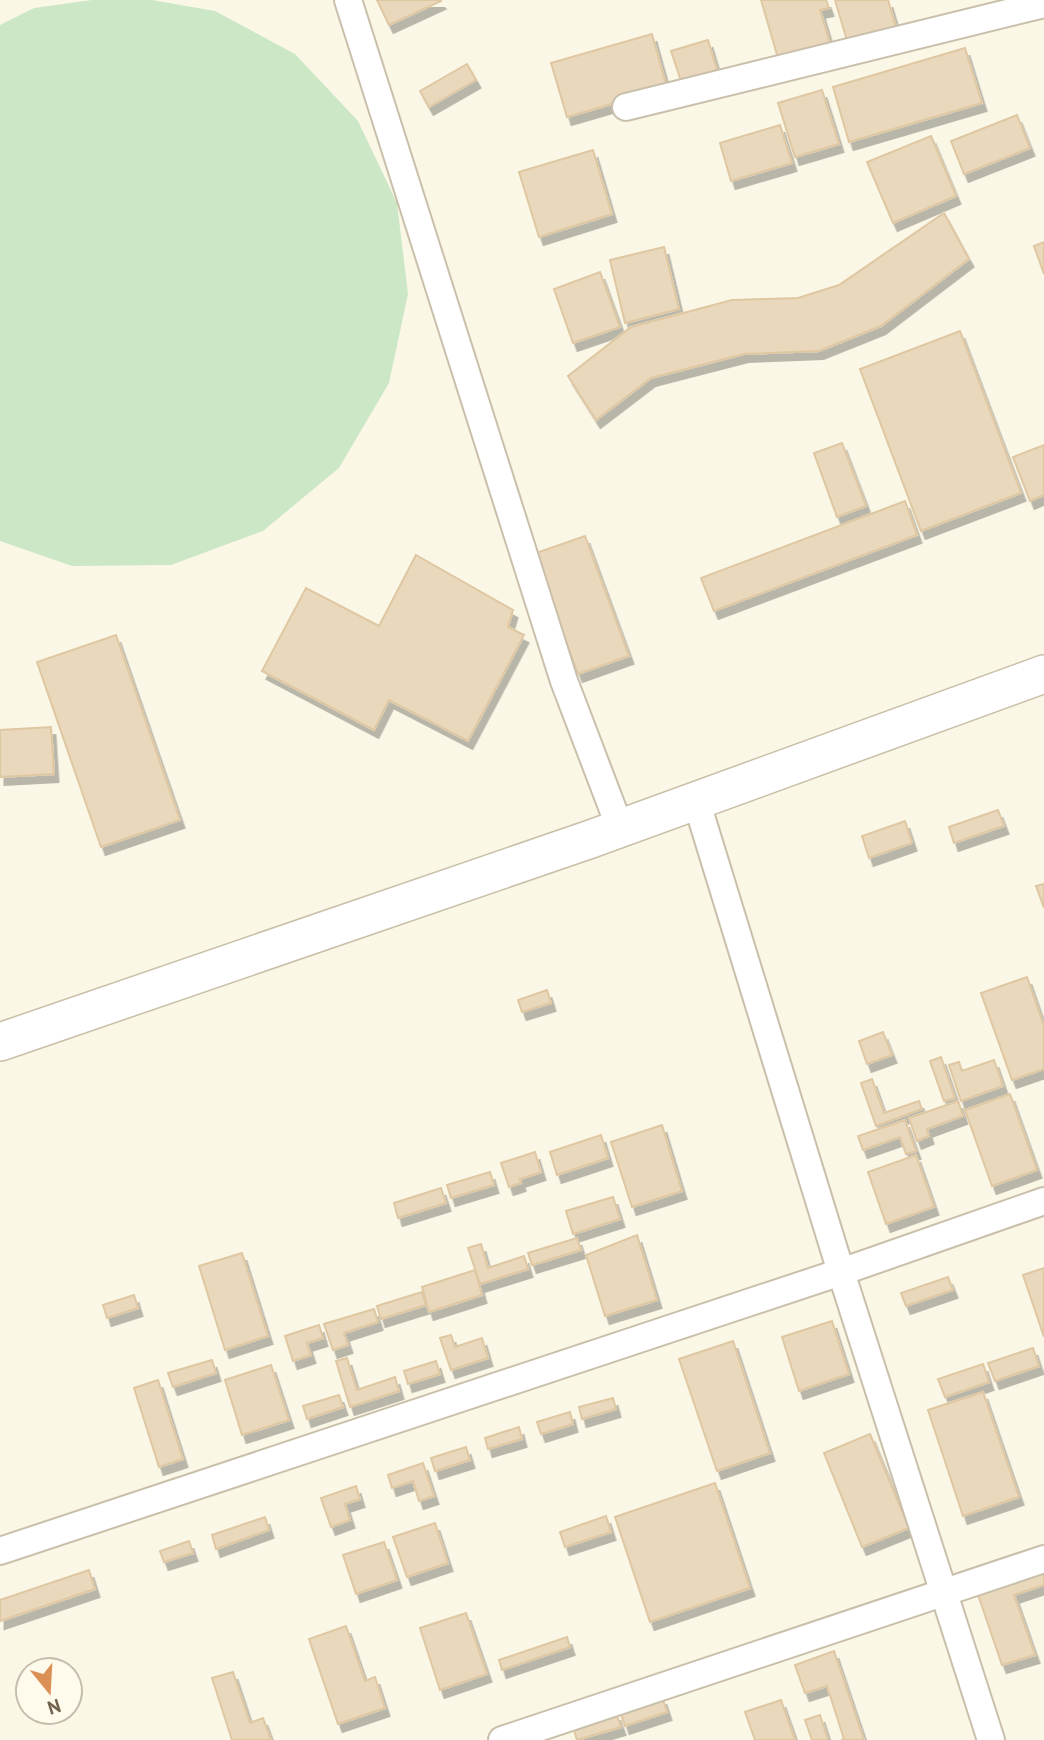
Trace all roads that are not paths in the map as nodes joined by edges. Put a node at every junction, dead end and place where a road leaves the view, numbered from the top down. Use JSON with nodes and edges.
{"nodes":[{"id":1,"x":348,"y":0,"type":"edge"},
{"id":2,"x":1044,"y":4,"type":"edge"},
{"id":3,"x":626,"y":107,"type":"dead end"},
{"id":4,"x":1044,"y":674,"type":"edge"},
{"id":5,"x":696,"y":800,"type":"junction"},
{"id":6,"x":620,"y":828,"type":"junction"},
{"id":7,"x":0,"y":1042,"type":"edge"},
{"id":8,"x":1044,"y":1201,"type":"edge"},
{"id":9,"x":841,"y":1272,"type":"junction"},
{"id":10,"x":0,"y":1551,"type":"edge"},
{"id":11,"x":1044,"y":1559,"type":"edge"},
{"id":12,"x":943,"y":1595,"type":"junction"},
{"id":13,"x":502,"y":1740,"type":"edge"},
{"id":14,"x":990,"y":1740,"type":"edge"}],
"edges":[{"from":1,"to":6,"type":"street"},
{"from":2,"to":3,"type":"street"},
{"from":4,"to":5,"type":"main road"},
{"from":5,"to":6,"type":"main road"},
{"from":5,"to":9,"type":"street"},
{"from":6,"to":7,"type":"main road"},
{"from":8,"to":9,"type":"street"},
{"from":9,"to":10,"type":"street"},
{"from":9,"to":12,"type":"street"},
{"from":11,"to":12,"type":"street"},
{"from":12,"to":13,"type":"street"},
{"from":12,"to":14,"type":"street"}]}
